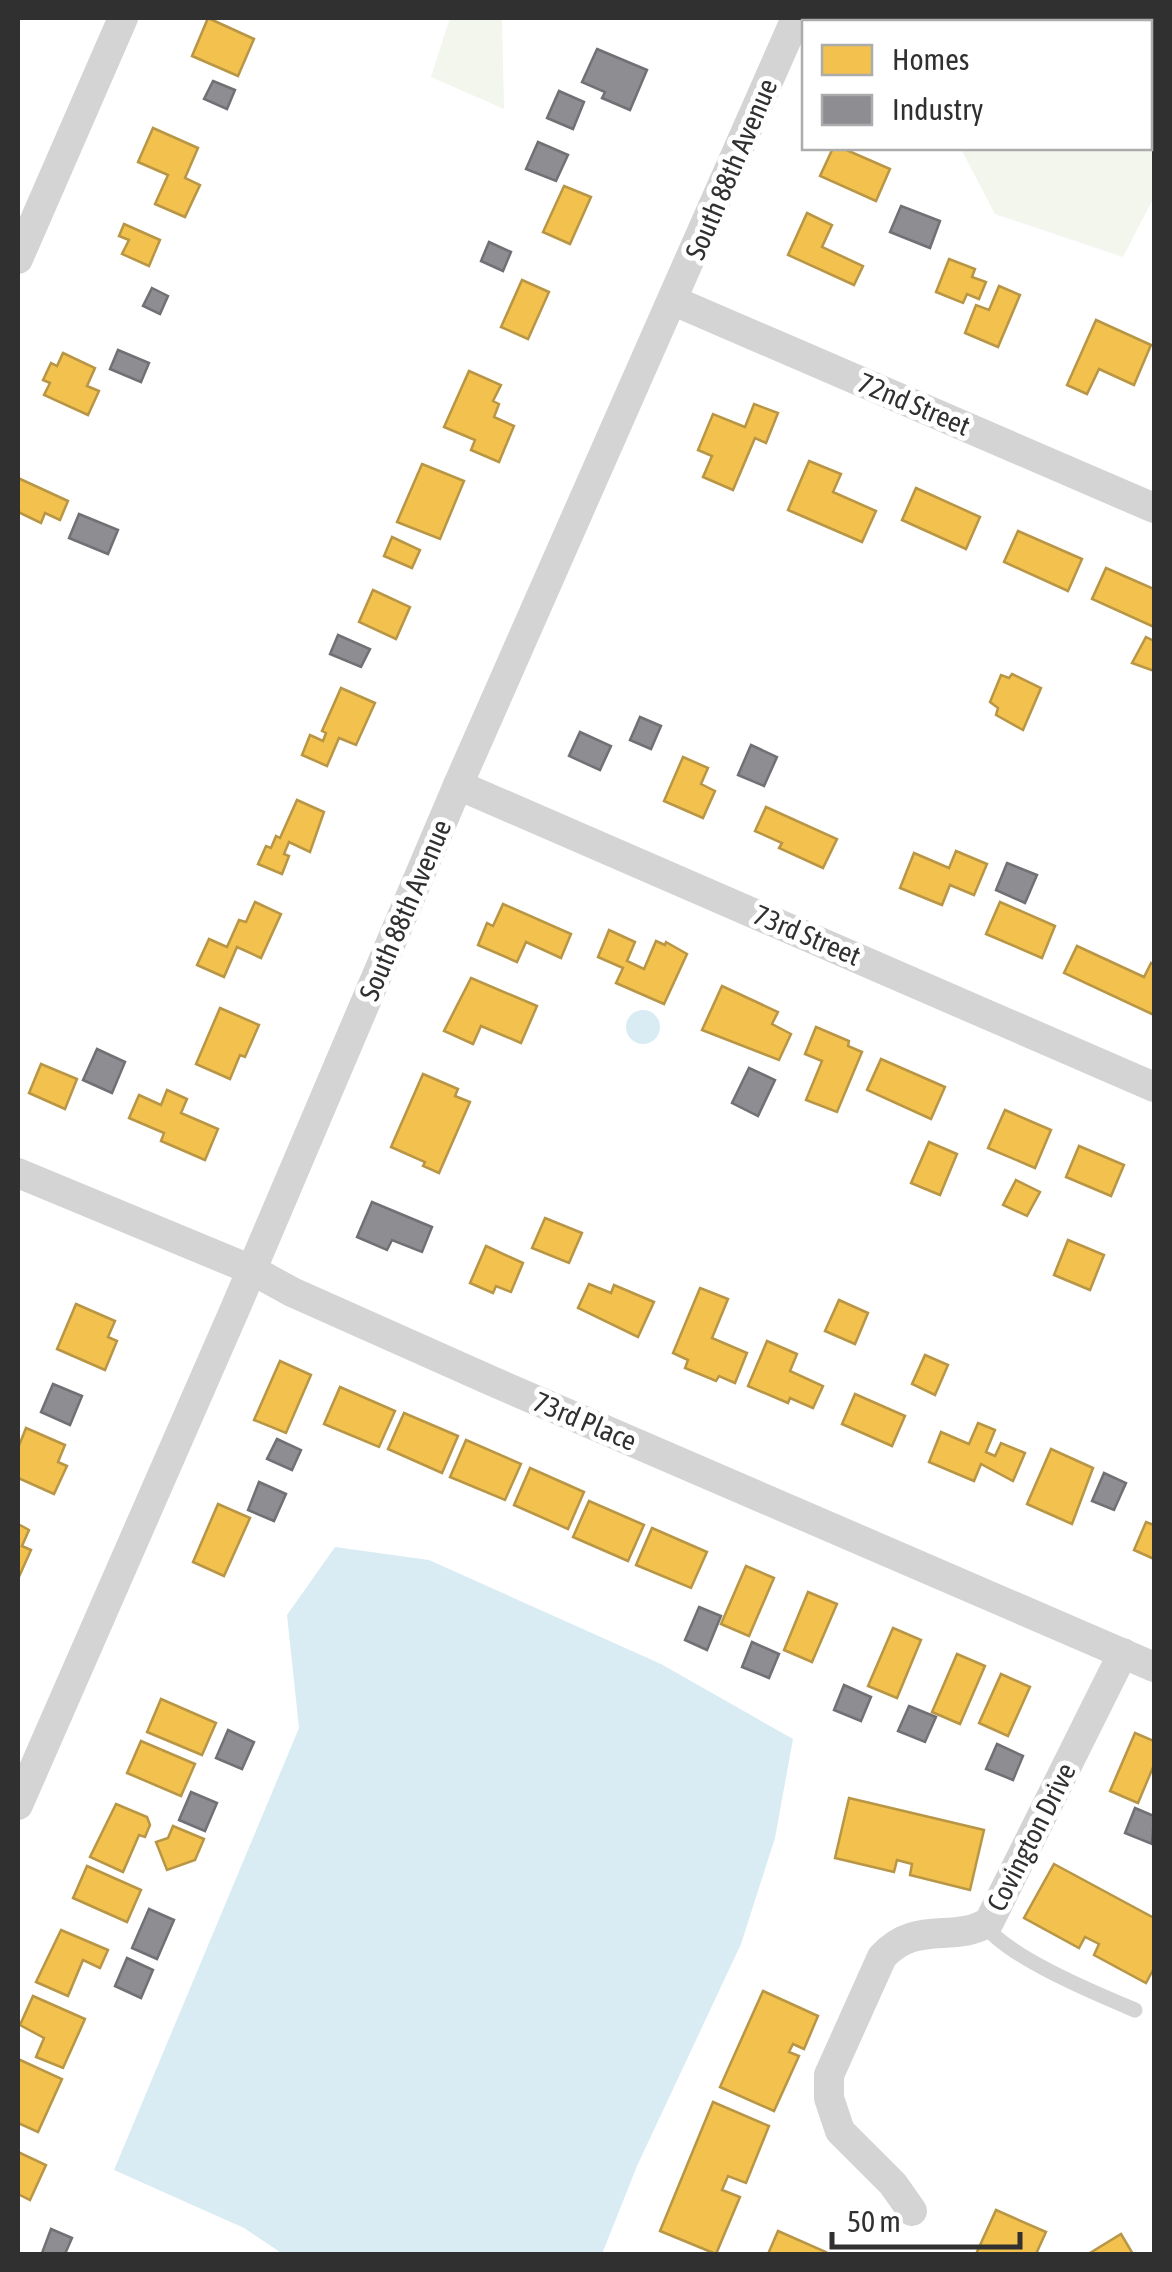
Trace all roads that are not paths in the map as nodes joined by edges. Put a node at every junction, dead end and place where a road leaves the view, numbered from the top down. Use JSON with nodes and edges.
{"nodes":[{"id":1,"x":123,"y":18,"type":"edge"},
{"id":2,"x":796,"y":18,"type":"edge"},
{"id":3,"x":18,"y":259,"type":"edge"},
{"id":4,"x":674,"y":301,"type":"junction"},
{"id":5,"x":1154,"y":508,"type":"edge"},
{"id":6,"x":458,"y":786,"type":"junction"},
{"id":7,"x":1154,"y":1088,"type":"edge"},
{"id":8,"x":18,"y":1173,"type":"edge"},
{"id":9,"x":252,"y":1270,"type":"junction"},
{"id":10,"x":1123,"y":1653,"type":"junction"},
{"id":11,"x":1154,"y":1667,"type":"edge"},
{"id":12,"x":18,"y":1805,"type":"edge"},
{"id":13,"x":984,"y":1925,"type":"junction"},
{"id":14,"x":1135,"y":2010,"type":"dead end"},
{"id":15,"x":912,"y":2210,"type":"dead end"}],
"edges":[{"from":1,"to":3,"type":"street"},
{"from":2,"to":4,"type":"street","name":"South 88th Avenue"},
{"from":4,"to":5,"type":"street","name":"72nd Street"},
{"from":4,"to":6,"type":"street","name":"South 88th Avenue"},
{"from":6,"to":7,"type":"street","name":"73rd Street"},
{"from":6,"to":9,"type":"street","name":"South 88th Avenue"},
{"from":8,"to":9,"type":"street","name":"73rd Place"},
{"from":9,"to":10,"type":"street","name":"73rd Place"},
{"from":9,"to":12,"type":"street","name":"South 88th Avenue"},
{"from":10,"to":11,"type":"street","name":"73rd Place"},
{"from":10,"to":13,"type":"street","name":"Covington Drive"},
{"from":13,"to":14,"type":"lane"},
{"from":13,"to":15,"type":"street","name":"Covington Drive"}]}
